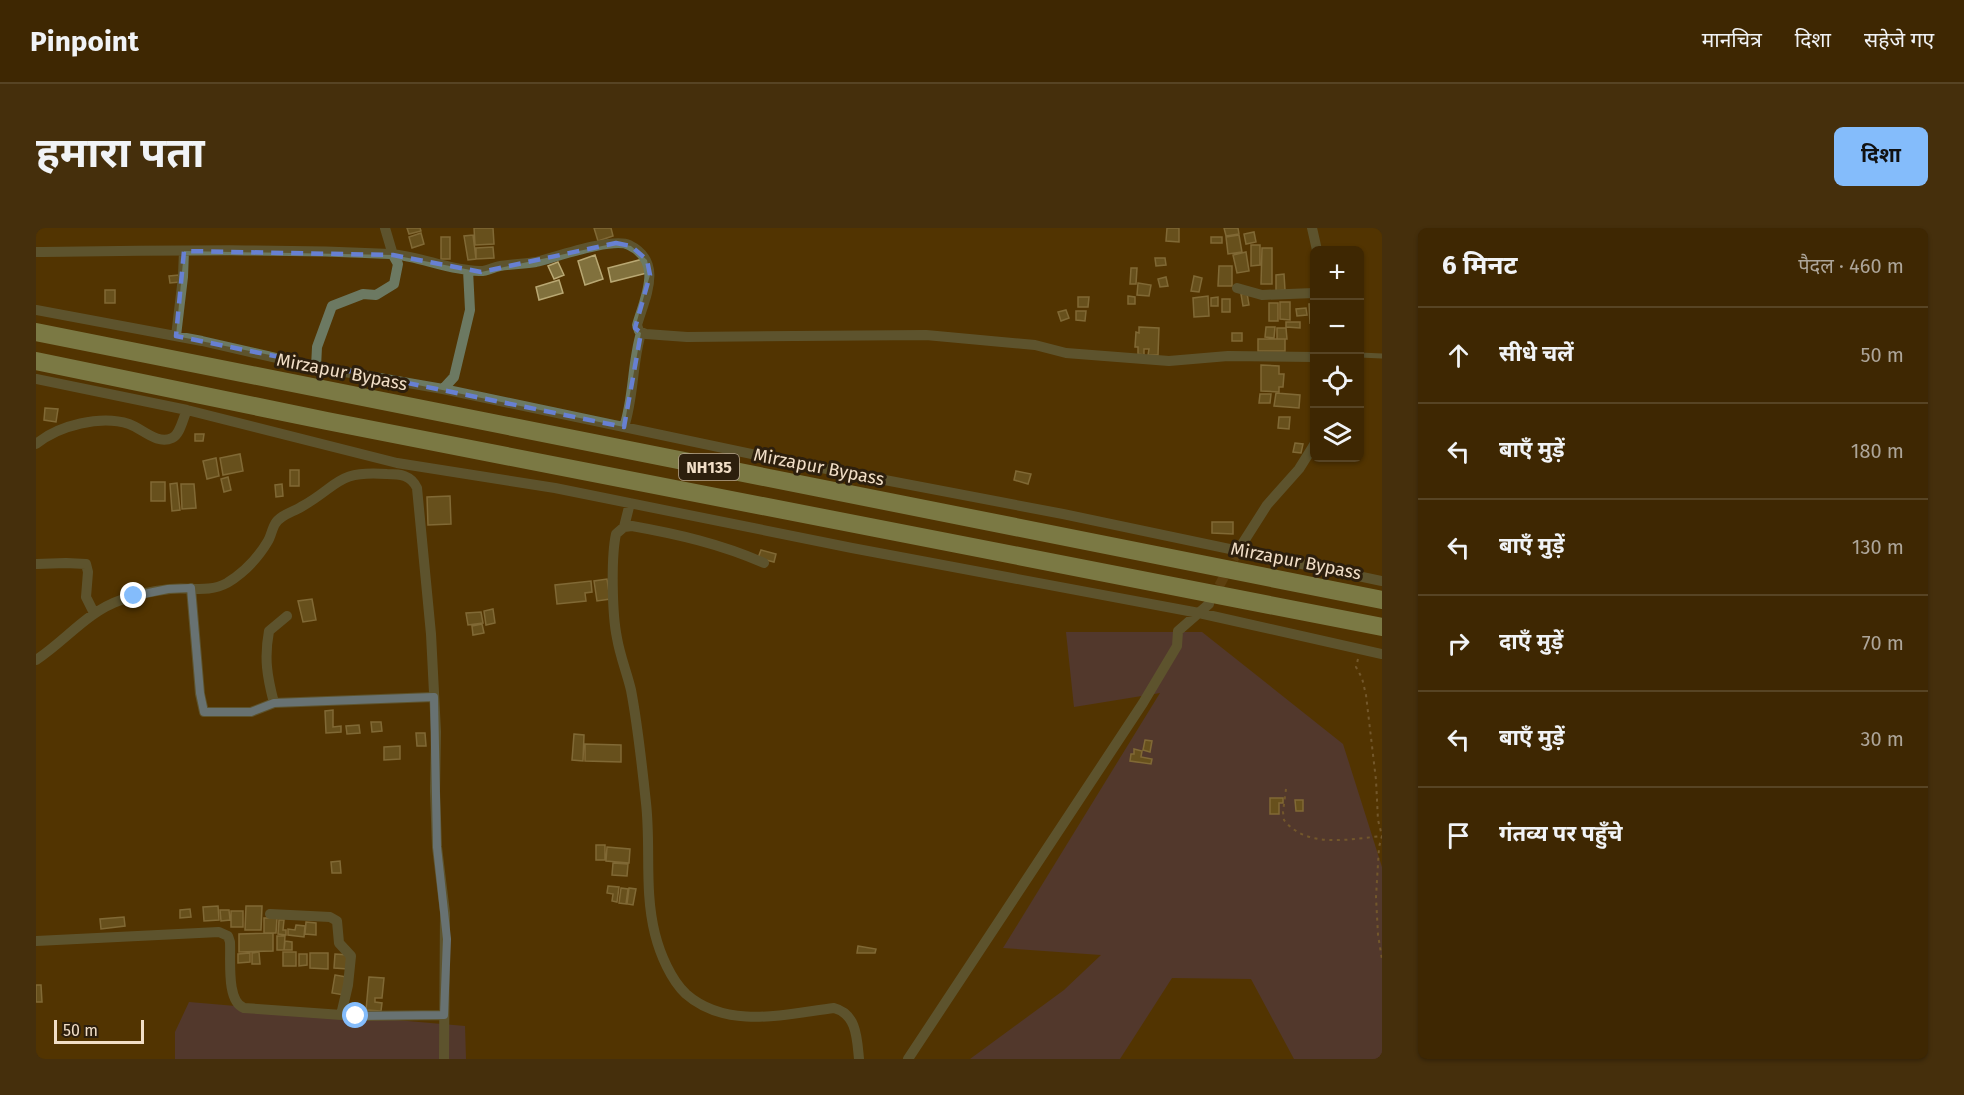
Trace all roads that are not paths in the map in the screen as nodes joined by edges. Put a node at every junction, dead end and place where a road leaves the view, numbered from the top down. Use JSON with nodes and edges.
{"nodes":[{"id":1,"x":385,"y":228,"type":"edge"},
{"id":2,"x":1312,"y":228,"type":"edge"},
{"id":3,"x":1316,"y":246,"type":"edge"},
{"id":4,"x":184,"y":251,"type":"junction"},
{"id":5,"x":36,"y":252,"type":"edge"},
{"id":6,"x":393,"y":255,"type":"junction"},
{"id":7,"x":468,"y":270,"type":"junction"},
{"id":8,"x":1238,"y":288,"type":"dead end"},
{"id":9,"x":1310,"y":293,"type":"edge"},
{"id":10,"x":36,"y":310,"type":"edge"},
{"id":11,"x":36,"y":332,"type":"edge"},
{"id":12,"x":641,"y":333,"type":"junction"},
{"id":13,"x":176,"y":336,"type":"junction"},
{"id":14,"x":1364,"y":355,"type":"edge"},
{"id":15,"x":1382,"y":356,"type":"edge"},
{"id":16,"x":1310,"y":357,"type":"edge"},
{"id":17,"x":36,"y":361,"type":"edge"},
{"id":18,"x":316,"y":368,"type":"junction"},
{"id":19,"x":36,"y":379,"type":"edge"},
{"id":20,"x":443,"y":389,"type":"junction"},
{"id":21,"x":187,"y":410,"type":"junction"},
{"id":22,"x":624,"y":427,"type":"junction"},
{"id":23,"x":36,"y":444,"type":"edge"},
{"id":24,"x":1310,"y":451,"type":"edge"},
{"id":25,"x":630,"y":503,"type":"junction"},
{"id":26,"x":624,"y":527,"type":"junction"},
{"id":27,"x":1239,"y":549,"type":"tunnel mouth"},
{"id":28,"x":764,"y":563,"type":"dead end"},
{"id":29,"x":36,"y":564,"type":"edge"},
{"id":30,"x":1382,"y":580,"type":"edge"},
{"id":31,"x":191,"y":588,"type":"junction"},
{"id":32,"x":1382,"y":600,"type":"edge"},
{"id":33,"x":1209,"y":604,"type":"tunnel mouth"},
{"id":34,"x":94,"y":613,"type":"junction"},
{"id":35,"x":1199,"y":614,"type":"junction"},
{"id":36,"x":287,"y":616,"type":"dead end"},
{"id":37,"x":1382,"y":627,"type":"edge"},
{"id":38,"x":1382,"y":654,"type":"edge"},
{"id":39,"x":36,"y":660,"type":"edge"},
{"id":40,"x":434,"y":697,"type":"junction"},
{"id":41,"x":274,"y":703,"type":"junction"},
{"id":42,"x":270,"y":914,"type":"dead end"},
{"id":43,"x":36,"y":941,"type":"edge"},
{"id":44,"x":341,"y":1015,"type":"junction"},
{"id":45,"x":444,"y":1015,"type":"junction"},
{"id":46,"x":444,"y":1059,"type":"edge"},
{"id":47,"x":859,"y":1059,"type":"edge"},
{"id":48,"x":908,"y":1059,"type":"edge"}],
"edges":[{"from":1,"to":6,"type":"street"},
{"from":2,"to":3,"type":"street"},
{"from":4,"to":5,"type":"street"},
{"from":4,"to":6,"type":"street"},
{"from":4,"to":13,"type":"street"},
{"from":6,"to":7,"type":"street"},
{"from":6,"to":18,"type":"street"},
{"from":7,"to":12,"type":"street"},
{"from":7,"to":20,"type":"street"},
{"from":8,"to":9,"type":"street"},
{"from":10,"to":13,"type":"street"},
{"from":11,"to":32,"type":"highway","name":"Mirzapur Bypass","number":"NH135"},
{"from":12,"to":16,"type":"street"},
{"from":12,"to":22,"type":"street"},
{"from":13,"to":18,"type":"street"},
{"from":14,"to":15,"type":"lane"},
{"from":17,"to":37,"type":"highway","number":"NH135"},
{"from":18,"to":20,"type":"street"},
{"from":19,"to":21,"type":"street"},
{"from":20,"to":22,"type":"street"},
{"from":21,"to":23,"type":"street"},
{"from":21,"to":25,"type":"street"},
{"from":22,"to":30,"type":"street"},
{"from":24,"to":27,"type":"street"},
{"from":25,"to":26,"type":"street"},
{"from":25,"to":35,"type":"street"},
{"from":26,"to":28,"type":"street"},
{"from":26,"to":47,"type":"street"},
{"from":29,"to":34,"type":"street"},
{"from":31,"to":34,"type":"street"},
{"from":31,"to":40,"type":"street"},
{"from":31,"to":41,"type":"street"},
{"from":33,"to":35,"type":"street"},
{"from":34,"to":39,"type":"street"},
{"from":35,"to":38,"type":"street"},
{"from":35,"to":48,"type":"street"},
{"from":36,"to":41,"type":"street"},
{"from":40,"to":41,"type":"street"},
{"from":40,"to":45,"type":"street"},
{"from":42,"to":44,"type":"street"},
{"from":43,"to":44,"type":"street"},
{"from":44,"to":45,"type":"street"},
{"from":45,"to":46,"type":"street"}]}
